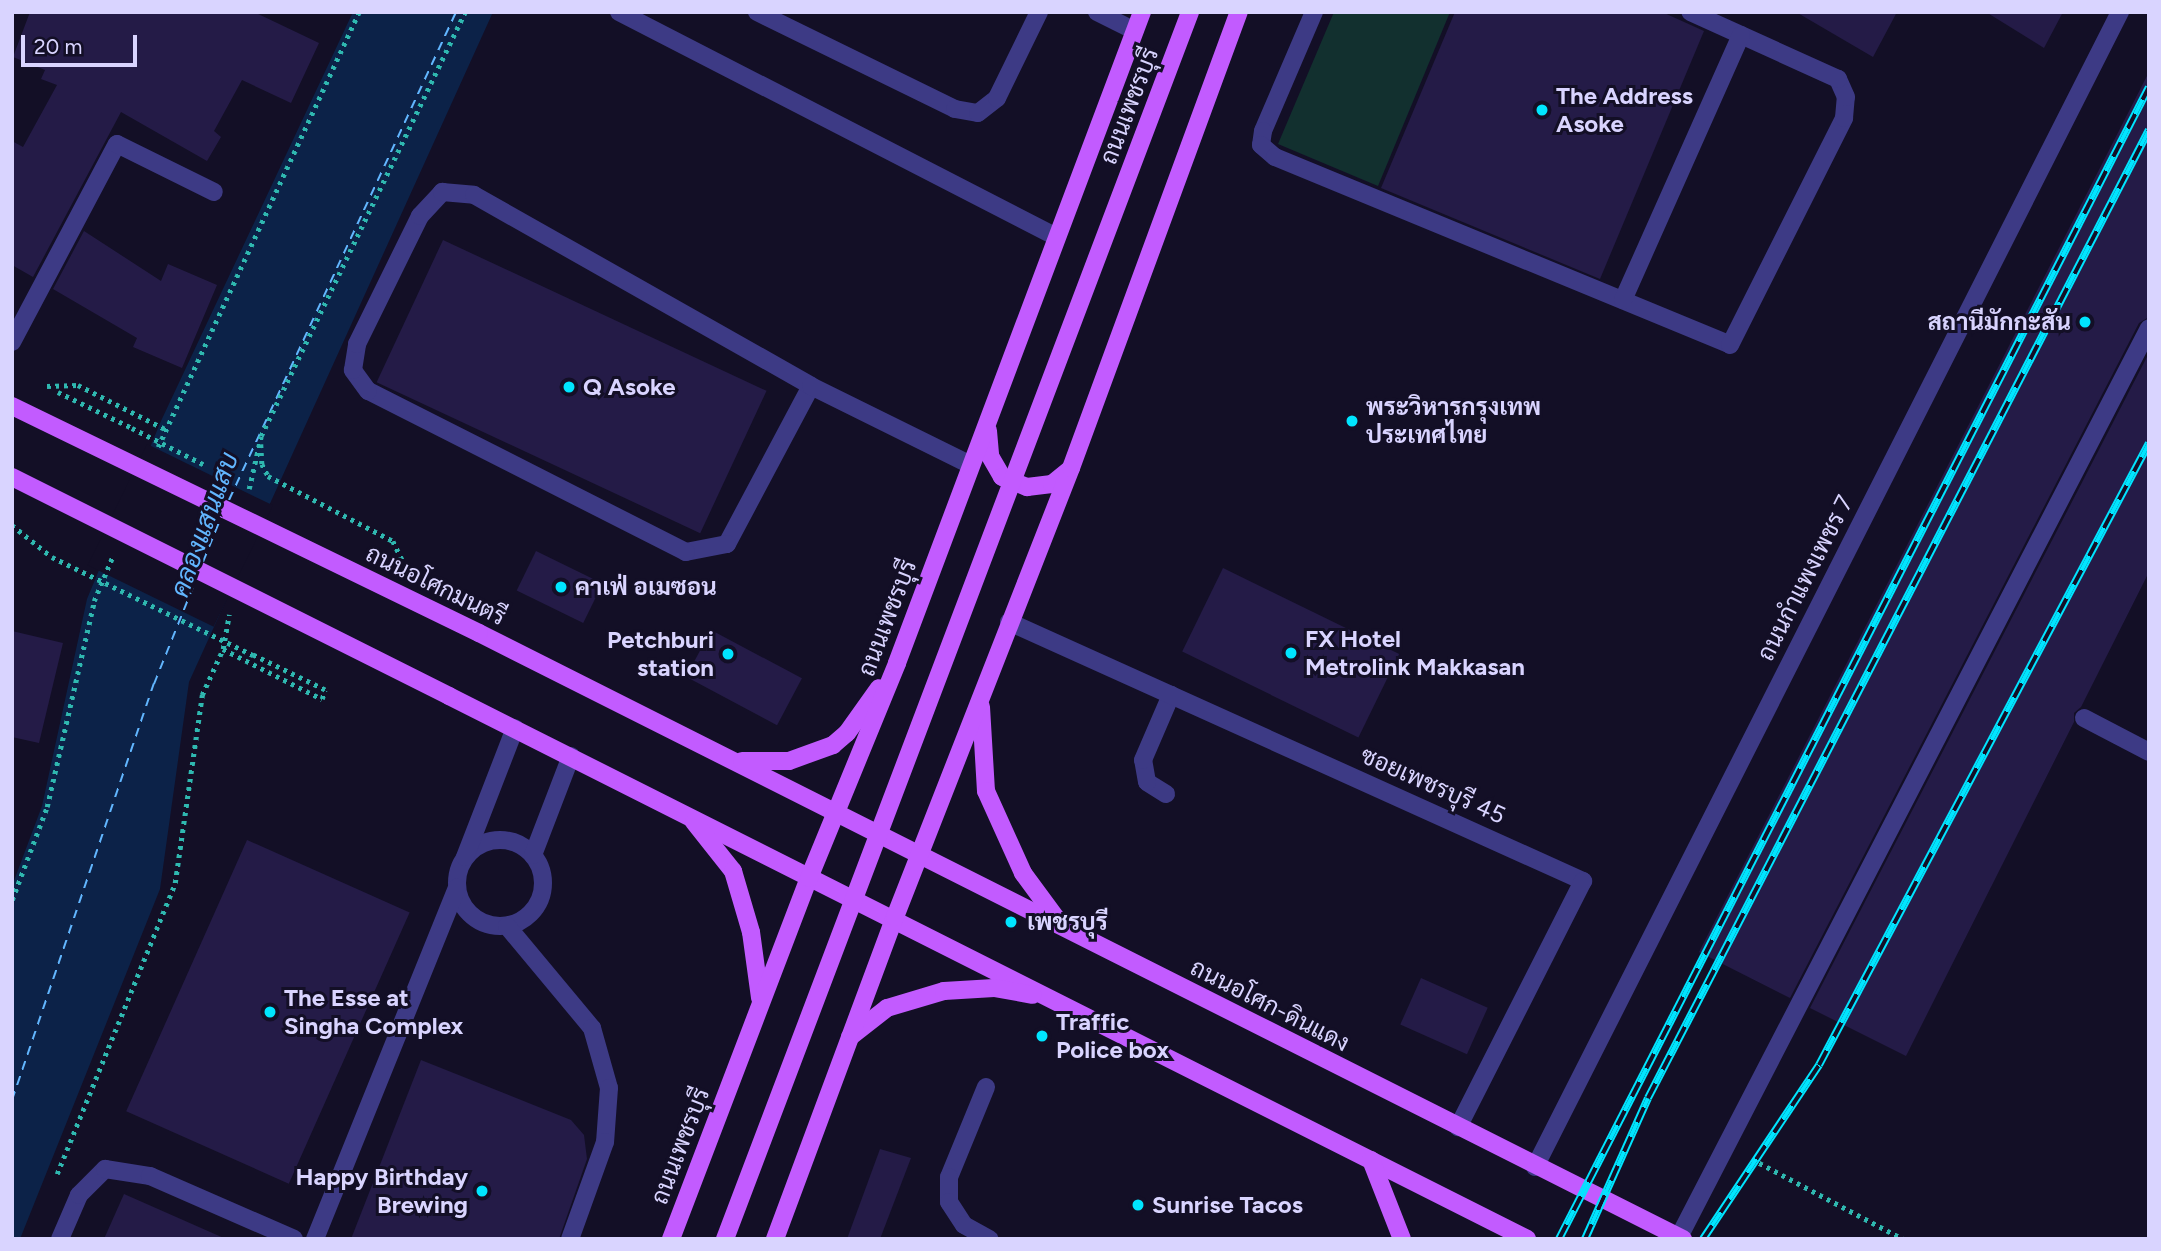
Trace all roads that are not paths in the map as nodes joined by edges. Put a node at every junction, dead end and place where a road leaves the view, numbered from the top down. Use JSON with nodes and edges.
{"nodes":[{"id":1,"x":619,"y":12,"type":"edge"},
{"id":2,"x":757,"y":12,"type":"edge"},
{"id":3,"x":1039,"y":12,"type":"edge"},
{"id":4,"x":1097,"y":12,"type":"edge"},
{"id":5,"x":1142,"y":12,"type":"edge"},
{"id":6,"x":1191,"y":12,"type":"edge"},
{"id":7,"x":1239,"y":12,"type":"edge"},
{"id":8,"x":1314,"y":12,"type":"edge"},
{"id":9,"x":1690,"y":12,"type":"edge"},
{"id":10,"x":2120,"y":12,"type":"edge"},
{"id":11,"x":1135,"y":31,"type":"junction"},
{"id":12,"x":1741,"y":35,"type":"junction"},
{"id":13,"x":214,"y":192,"type":"dead end"},
{"id":14,"x":1056,"y":237,"type":"junction"},
{"id":15,"x":1623,"y":300,"type":"junction"},
{"id":16,"x":2149,"y":328,"type":"edge"},
{"id":17,"x":12,"y":342,"type":"edge"},
{"id":18,"x":811,"y":386,"type":"junction"},
{"id":19,"x":12,"y":406,"type":"edge"},
{"id":20,"x":987,"y":425,"type":"junction"},
{"id":21,"x":971,"y":465,"type":"junction"},
{"id":22,"x":1071,"y":468,"type":"junction"},
{"id":23,"x":12,"y":477,"type":"edge"},
{"id":24,"x":1009,"y":622,"type":"junction"},
{"id":25,"x":897,"y":663,"type":"junction"},
{"id":26,"x":1171,"y":695,"type":"junction"},
{"id":27,"x":980,"y":701,"type":"junction"},
{"id":28,"x":2084,"y":718,"type":"dead end"},
{"id":29,"x":515,"y":728,"type":"junction"},
{"id":30,"x":2149,"y":752,"type":"edge"},
{"id":31,"x":571,"y":756,"type":"junction"},
{"id":32,"x":724,"y":758,"type":"junction"},
{"id":33,"x":1166,"y":794,"type":"dead end"},
{"id":34,"x":684,"y":811,"type":"junction"},
{"id":35,"x":836,"y":814,"type":"junction"},
{"id":36,"x":922,"y":853,"type":"junction"},
{"id":37,"x":533,"y":855,"type":"junction"},
{"id":38,"x":464,"y":860,"type":"junction"},
{"id":39,"x":809,"y":878,"type":"junction"},
{"id":40,"x":457,"y":888,"type":"junction"},
{"id":41,"x":895,"y":917,"type":"junction"},
{"id":42,"x":507,"y":926,"type":"junction"},
{"id":43,"x":1063,"y":927,"type":"junction"},
{"id":44,"x":760,"y":1005,"type":"junction"},
{"id":45,"x":1085,"y":1014,"type":"junction"},
{"id":46,"x":850,"y":1037,"type":"junction"},
{"id":47,"x":986,"y":1087,"type":"dead end"},
{"id":48,"x":1458,"y":1128,"type":"junction"},
{"id":49,"x":1370,"y":1160,"type":"junction"},
{"id":50,"x":1535,"y":1167,"type":"junction"},
{"id":51,"x":1498,"y":1233,"type":"edge"},
{"id":52,"x":568,"y":1235,"type":"edge"},
{"id":53,"x":1681,"y":1238,"type":"edge"},
{"id":54,"x":60,"y":1239,"type":"edge"},
{"id":55,"x":294,"y":1239,"type":"edge"},
{"id":56,"x":314,"y":1239,"type":"edge"},
{"id":57,"x":671,"y":1239,"type":"edge"},
{"id":58,"x":725,"y":1239,"type":"edge"},
{"id":59,"x":775,"y":1239,"type":"edge"},
{"id":60,"x":989,"y":1239,"type":"edge"},
{"id":61,"x":1402,"y":1239,"type":"edge"},
{"id":62,"x":1527,"y":1239,"type":"edge"}],
"edges":[{"from":1,"to":14,"type":"street"},
{"from":2,"to":3,"type":"street"},
{"from":4,"to":11,"type":"street"},
{"from":5,"to":11,"type":"main road","name":"ถนนเพชรบุรี"},
{"from":6,"to":58,"type":"main road","name":"ถนนเพชรบุรี","bridge":true},
{"from":7,"to":22,"type":"main road"},
{"from":8,"to":15,"type":"street"},
{"from":9,"to":12,"type":"street"},
{"from":10,"to":50,"type":"street","name":"ถนนกำแพงเพชร 7"},
{"from":11,"to":14,"type":"main road","name":"ถนนเพชรบุรี"},
{"from":12,"to":15,"type":"street"},
{"from":12,"to":15,"type":"street"},
{"from":13,"to":17,"type":"street"},
{"from":14,"to":20,"type":"main road","name":"ถนนเพชรบุรี"},
{"from":16,"to":53,"type":"street"},
{"from":18,"to":18,"type":"street"},
{"from":18,"to":21,"type":"street"},
{"from":19,"to":32,"type":"main road","name":"ถนนอโศกมนตรี","bridge":true},
{"from":20,"to":21,"type":"main road","name":"ถนนเพชรบุรี"},
{"from":20,"to":22,"type":"main road"},
{"from":21,"to":25,"type":"main road","name":"ถนนเพชรบุรี"},
{"from":22,"to":24,"type":"main road"},
{"from":23,"to":29,"type":"main road","bridge":true},
{"from":24,"to":26,"type":"street","name":"ซอยเพชรบุรี 45"},
{"from":24,"to":27,"type":"main road"},
{"from":25,"to":32,"type":"main road"},
{"from":25,"to":35,"type":"main road","name":"ถนนเพชรบุรี"},
{"from":26,"to":33,"type":"street"},
{"from":26,"to":48,"type":"street","name":"ซอยเพชรบุรี 45"},
{"from":27,"to":36,"type":"main road"},
{"from":27,"to":43,"type":"main road"},
{"from":28,"to":30,"type":"street"},
{"from":29,"to":31,"type":"main road"},
{"from":29,"to":38,"type":"street"},
{"from":31,"to":34,"type":"main road"},
{"from":31,"to":37,"type":"street"},
{"from":32,"to":35,"type":"main road","name":"ถนนอโศกมนตรี"},
{"from":34,"to":39,"type":"main road"},
{"from":34,"to":44,"type":"main road"},
{"from":35,"to":36,"type":"main road","name":"ถนนอโศก-ดินแดง"},
{"from":35,"to":39,"type":"main road","name":"ถนนเพชรบุรี"},
{"from":36,"to":41,"type":"main road"},
{"from":36,"to":43,"type":"main road","name":"ถนนอโศก-ดินแดง"},
{"from":37,"to":38,"type":"street"},
{"from":37,"to":42,"type":"street"},
{"from":38,"to":40,"type":"street"},
{"from":39,"to":41,"type":"main road"},
{"from":39,"to":44,"type":"main road","name":"ถนนเพชรบุรี"},
{"from":40,"to":42,"type":"street"},
{"from":40,"to":56,"type":"street"},
{"from":41,"to":45,"type":"main road"},
{"from":41,"to":46,"type":"main road"},
{"from":42,"to":52,"type":"street"},
{"from":43,"to":48,"type":"main road","name":"ถนนอโศก-ดินแดง"},
{"from":44,"to":57,"type":"main road","name":"ถนนเพชรบุรี"},
{"from":45,"to":46,"type":"main road"},
{"from":45,"to":49,"type":"main road"},
{"from":46,"to":59,"type":"main road"},
{"from":47,"to":60,"type":"street"},
{"from":48,"to":50,"type":"main road","name":"ถนนอโศก-ดินแดง"},
{"from":49,"to":51,"type":"main road"},
{"from":49,"to":61,"type":"main road"},
{"from":50,"to":53,"type":"main road","name":"ถนนอโศก-ดินแดง"},
{"from":51,"to":62,"type":"main road"},
{"from":54,"to":55,"type":"street"}]}
